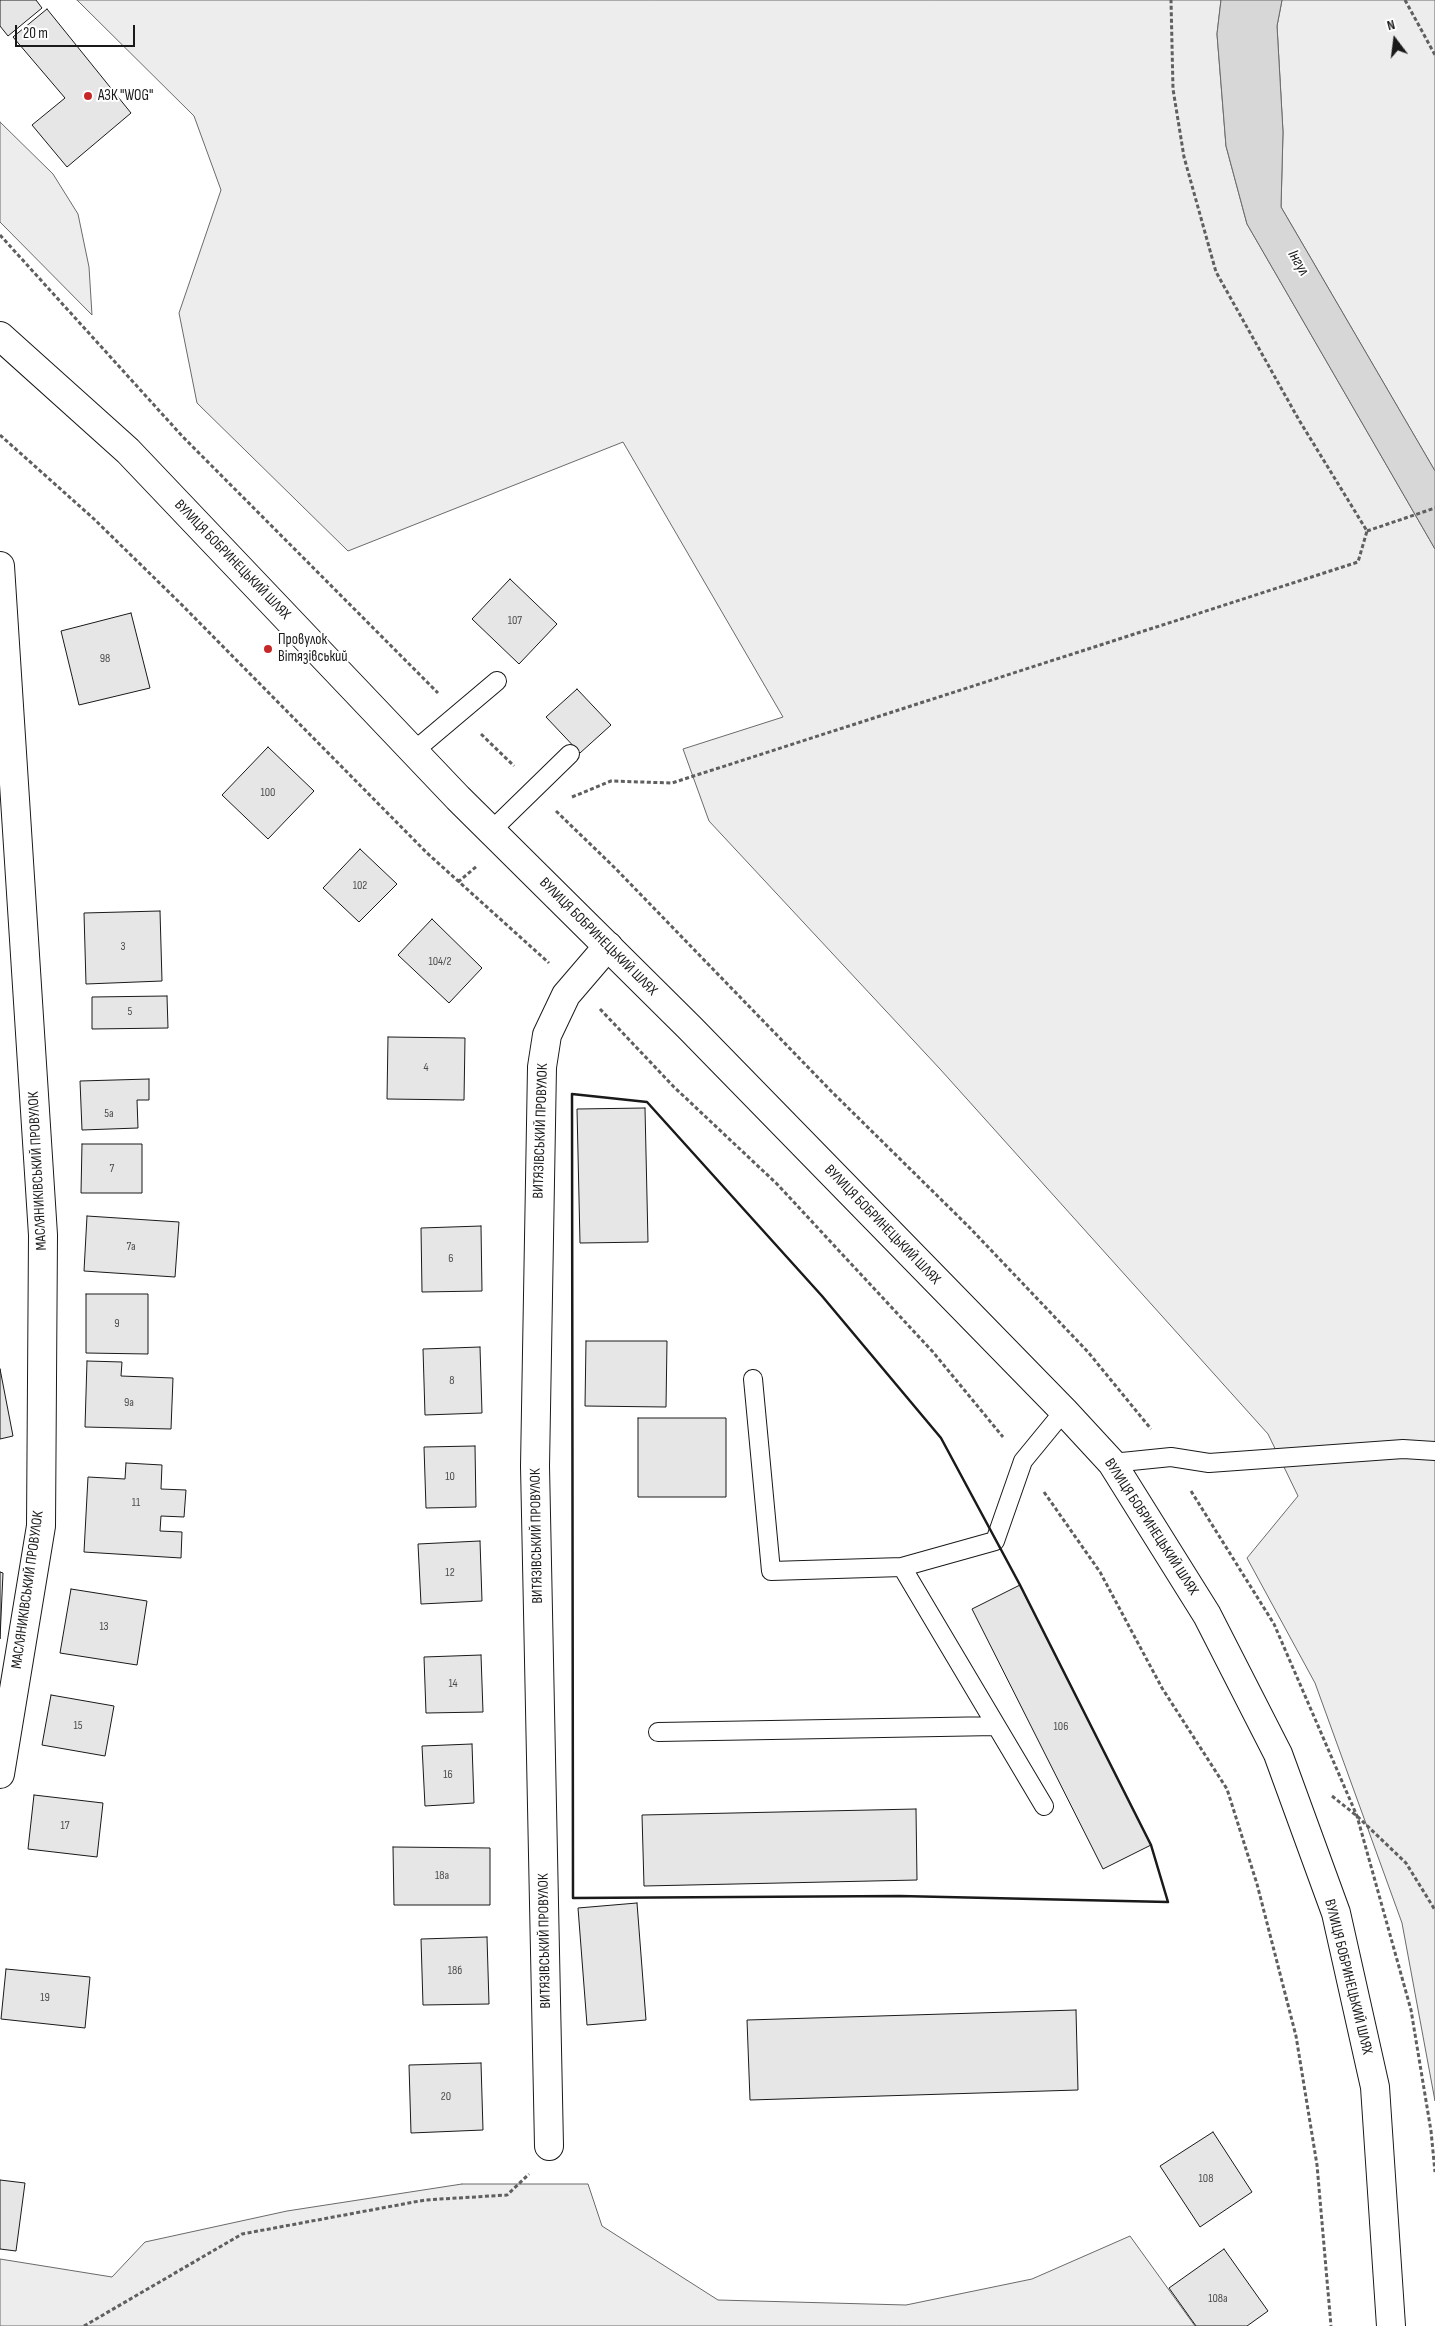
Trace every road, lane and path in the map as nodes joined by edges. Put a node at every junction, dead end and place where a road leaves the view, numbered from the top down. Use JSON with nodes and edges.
{"nodes":[{"id":1,"x":1171,"y":0,"type":"edge"},
{"id":2,"x":1405,"y":0,"type":"edge"},
{"id":3,"x":1435,"y":55,"type":"edge"},
{"id":4,"x":0,"y":235,"type":"edge"},
{"id":5,"x":0,"y":336,"type":"edge"},
{"id":6,"x":0,"y":435,"type":"edge"},
{"id":7,"x":1435,"y":508,"type":"edge"},
{"id":8,"x":1367,"y":531,"type":"junction"},
{"id":9,"x":0,"y":566,"type":"edge"},
{"id":10,"x":497,"y":681,"type":"dead end"},
{"id":11,"x":460,"y":714,"type":"junction"},
{"id":12,"x":414,"y":752,"type":"junction"},
{"id":13,"x":570,"y":754,"type":"dead end"},
{"id":14,"x":534,"y":787,"type":"junction"},
{"id":15,"x":550,"y":806,"type":"junction"},
{"id":16,"x":491,"y":831,"type":"junction"},
{"id":17,"x":608,"y":946,"type":"junction"},
{"id":18,"x":576,"y":984,"type":"junction"},
{"id":19,"x":752,"y":1379,"type":"dead end"},
{"id":20,"x":1064,"y":1410,"type":"junction"},
{"id":21,"x":1435,"y":1450,"type":"edge"},
{"id":22,"x":1170,"y":1457,"type":"junction"},
{"id":23,"x":1023,"y":1461,"type":"junction"},
{"id":24,"x":1112,"y":1463,"type":"junction"},
{"id":25,"x":902,"y":1567,"type":"junction"},
{"id":26,"x":996,"y":1726,"type":"junction"},
{"id":27,"x":658,"y":1732,"type":"dead end"},
{"id":28,"x":0,"y":1774,"type":"edge"},
{"id":29,"x":1328,"y":1794,"type":"dead end"},
{"id":30,"x":1044,"y":1806,"type":"dead end"},
{"id":31,"x":1435,"y":1910,"type":"edge"},
{"id":32,"x":549,"y":2146,"type":"joint"},
{"id":33,"x":84,"y":2326,"type":"edge"},
{"id":34,"x":1331,"y":2326,"type":"edge"},
{"id":35,"x":1390,"y":2326,"type":"edge"}],
"edges":[{"from":1,"to":8,"type":"path"},
{"from":2,"to":3,"type":"path"},
{"from":4,"to":11,"type":"path"},
{"from":5,"to":12,"type":"main road","name":"ВУЛИЦЯ БОБРИНЕЦЬКИЙ ШЛЯХ"},
{"from":6,"to":18,"type":"path"},
{"from":7,"to":8,"type":"path"},
{"from":8,"to":15,"type":"path"},
{"from":9,"to":28,"type":"main road","name":"МАСЛЯНИКІВСЬКИЙ ПРОВУЛОК"},
{"from":10,"to":11,"type":"lane"},
{"from":11,"to":12,"type":"lane"},
{"from":11,"to":14,"type":"path"},
{"from":12,"to":16,"type":"main road","name":"ВУЛИЦЯ БОБРИНЕЦЬКИЙ ШЛЯХ"},
{"from":13,"to":14,"type":"lane"},
{"from":14,"to":15,"type":"path"},
{"from":14,"to":16,"type":"lane"},
{"from":15,"to":22,"type":"path"},
{"from":16,"to":17,"type":"main road","name":"ВУЛИЦЯ БОБРИНЕЦЬКИЙ ШЛЯХ"},
{"from":17,"to":18,"type":"main road","name":"ВИТЯЗІВСЬКИЙ ПРОВУЛОК"},
{"from":17,"to":20,"type":"main road","name":"ВУЛИЦЯ БОБРИНЕЦЬКИЙ ШЛЯХ"},
{"from":18,"to":23,"type":"path"},
{"from":18,"to":32,"type":"main road","name":"ВИТЯЗІВСЬКИЙ ПРОВУЛОК"},
{"from":19,"to":25,"type":"lane"},
{"from":20,"to":23,"type":"lane"},
{"from":20,"to":24,"type":"main road","name":"ВУЛИЦЯ БОБРИНЕЦЬКИЙ ШЛЯХ"},
{"from":21,"to":22,"type":"lane"},
{"from":22,"to":24,"type":"lane"},
{"from":23,"to":25,"type":"lane"},
{"from":23,"to":34,"type":"path"},
{"from":24,"to":35,"type":"main road","name":"ВУЛИЦЯ БОБРИНЕЦЬКИЙ ШЛЯХ"},
{"from":25,"to":26,"type":"lane"},
{"from":26,"to":27,"type":"lane"},
{"from":26,"to":30,"type":"lane"},
{"from":29,"to":31,"type":"path"},
{"from":32,"to":33,"type":"path"}]}
